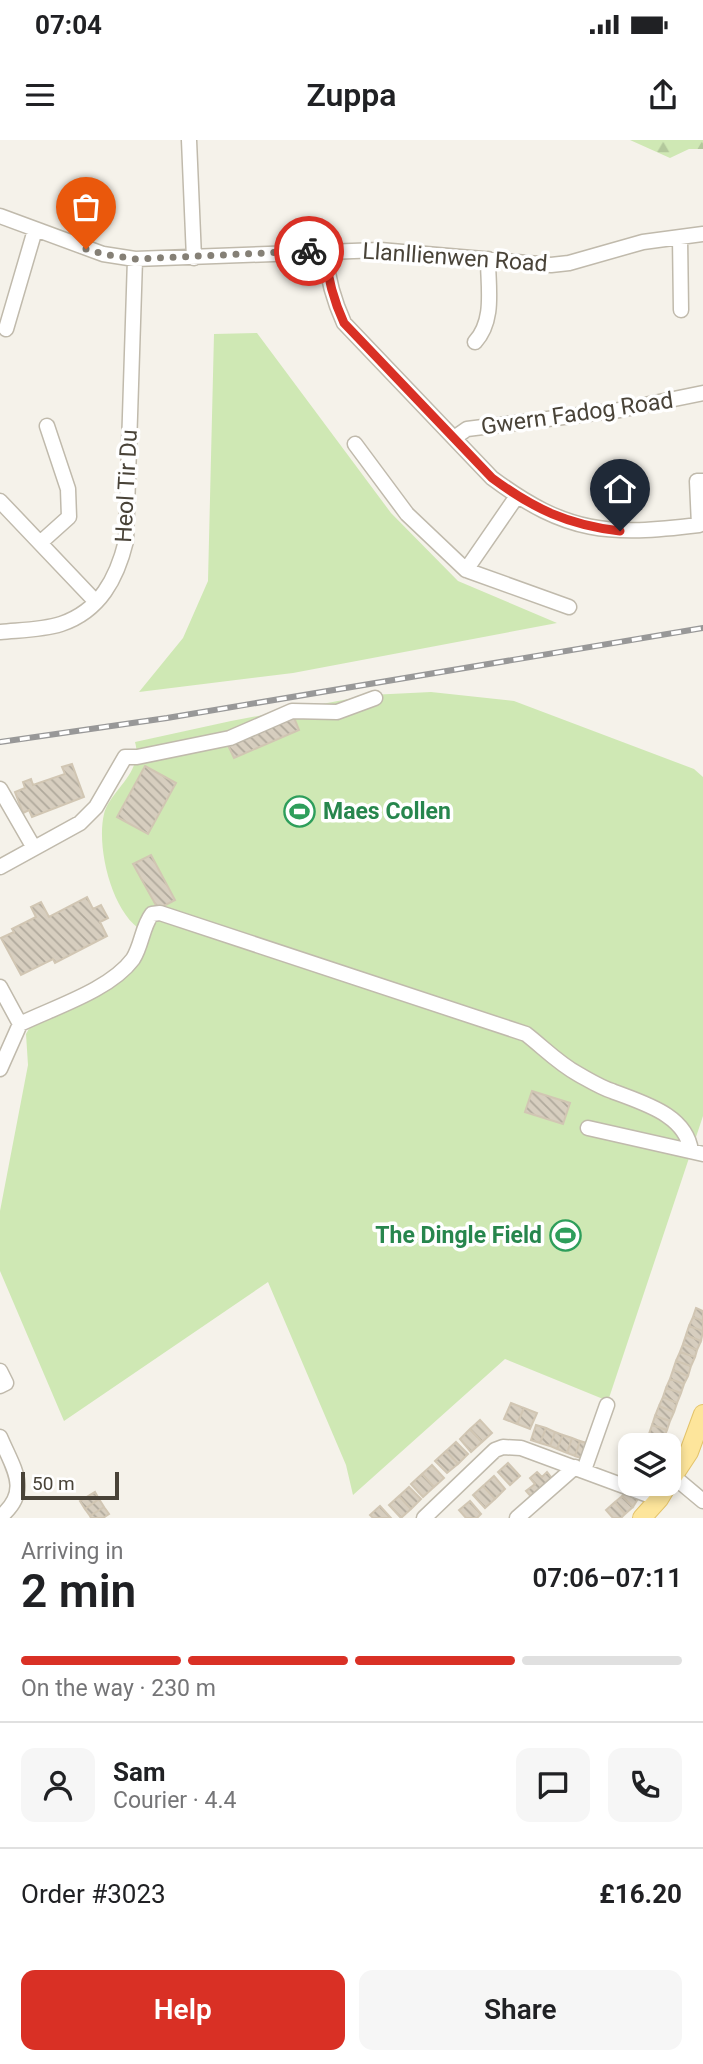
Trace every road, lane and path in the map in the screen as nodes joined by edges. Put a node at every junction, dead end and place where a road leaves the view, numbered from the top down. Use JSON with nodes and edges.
{"nodes":[{"id":1,"x":188,"y":140,"type":"edge"},
{"id":2,"x":0,"y":216,"type":"edge"},
{"id":3,"x":36,"y":230,"type":"junction"},
{"id":4,"x":703,"y":234,"type":"edge"},
{"id":5,"x":680,"y":237,"type":"junction"},
{"id":6,"x":325,"y":250,"type":"junction"},
{"id":7,"x":194,"y":258,"type":"junction"},
{"id":8,"x":488,"y":258,"type":"junction"},
{"id":9,"x":135,"y":259,"type":"junction"},
{"id":10,"x":681,"y":310,"type":"dead end"},
{"id":11,"x":6,"y":329,"type":"dead end"},
{"id":12,"x":475,"y":342,"type":"dead end"},
{"id":13,"x":703,"y":393,"type":"edge"},
{"id":14,"x":47,"y":426,"type":"dead end"},
{"id":15,"x":454,"y":438,"type":"junction"},
{"id":16,"x":355,"y":444,"type":"dead end"},
{"id":17,"x":703,"y":481,"type":"edge"},
{"id":18,"x":517,"y":496,"type":"junction"},
{"id":19,"x":0,"y":501,"type":"edge"},
{"id":20,"x":40,"y":543,"type":"junction"},
{"id":21,"x":466,"y":570,"type":"junction"},
{"id":22,"x":96,"y":602,"type":"junction"},
{"id":23,"x":569,"y":607,"type":"dead end"},
{"id":24,"x":0,"y":632,"type":"edge"},
{"id":25,"x":375,"y":698,"type":"dead end"},
{"id":26,"x":0,"y":789,"type":"edge"},
{"id":27,"x":34,"y":848,"type":"junction"},
{"id":28,"x":0,"y":867,"type":"edge"},
{"id":29,"x":0,"y":988,"type":"edge"},
{"id":30,"x":20,"y":1024,"type":"junction"},
{"id":31,"x":0,"y":1069,"type":"edge"},
{"id":32,"x":588,"y":1128,"type":"dead end"},
{"id":33,"x":697,"y":1152,"type":"edge"},
{"id":34,"x":0,"y":1371,"type":"edge"},
{"id":35,"x":0,"y":1386,"type":"edge"},
{"id":36,"x":607,"y":1405,"type":"dead end"},
{"id":37,"x":703,"y":1414,"type":"edge"},
{"id":38,"x":0,"y":1437,"type":"edge"},
{"id":39,"x":681,"y":1464,"type":"edge"},
{"id":40,"x":580,"y":1469,"type":"junction"},
{"id":41,"x":618,"y":1476,"type":"edge"},
{"id":42,"x":681,"y":1492,"type":"edge"},
{"id":43,"x":659,"y":1496,"type":"edge"},
{"id":44,"x":703,"y":1501,"type":"edge"},
{"id":45,"x":0,"y":1517,"type":"edge"},
{"id":46,"x":424,"y":1518,"type":"edge"},
{"id":47,"x":517,"y":1518,"type":"edge"},
{"id":48,"x":642,"y":1518,"type":"edge"}],
"edges":[{"from":1,"to":7,"type":"street"},
{"from":2,"to":3,"type":"street","name":"Llanllienwen Road"},
{"from":3,"to":9,"type":"street","name":"Llanllienwen Road"},
{"from":3,"to":11,"type":"street"},
{"from":4,"to":5,"type":"street","name":"Llanllienwen Road"},
{"from":5,"to":8,"type":"street","name":"Llanllienwen Road"},
{"from":5,"to":10,"type":"street"},
{"from":6,"to":7,"type":"street","name":"Llanllienwen Road"},
{"from":6,"to":8,"type":"street","name":"Llanllienwen Road"},
{"from":6,"to":15,"type":"street"},
{"from":7,"to":9,"type":"street","name":"Llanllienwen Road"},
{"from":8,"to":12,"type":"street"},
{"from":9,"to":22,"type":"street","name":"Heol Tir Du"},
{"from":13,"to":15,"type":"street","name":"Gwern Fadog Road"},
{"from":14,"to":20,"type":"street"},
{"from":15,"to":18,"type":"street"},
{"from":16,"to":21,"type":"street"},
{"from":17,"to":18,"type":"street"},
{"from":18,"to":21,"type":"street"},
{"from":19,"to":20,"type":"street"},
{"from":20,"to":22,"type":"street"},
{"from":21,"to":23,"type":"street"},
{"from":22,"to":24,"type":"street","name":"Heol Tir Du"},
{"from":25,"to":27,"type":"street"},
{"from":26,"to":27,"type":"street"},
{"from":27,"to":28,"type":"street"},
{"from":29,"to":30,"type":"street"},
{"from":30,"to":31,"type":"street"},
{"from":30,"to":33,"type":"street"},
{"from":32,"to":33,"type":"street"},
{"from":34,"to":35,"type":"street"},
{"from":36,"to":40,"type":"street"},
{"from":37,"to":39,"type":"main road"},
{"from":38,"to":45,"type":"street"},
{"from":40,"to":41,"type":"street"},
{"from":40,"to":46,"type":"street"},
{"from":40,"to":47,"type":"street"},
{"from":42,"to":44,"type":"street"},
{"from":43,"to":48,"type":"main road"}]}
